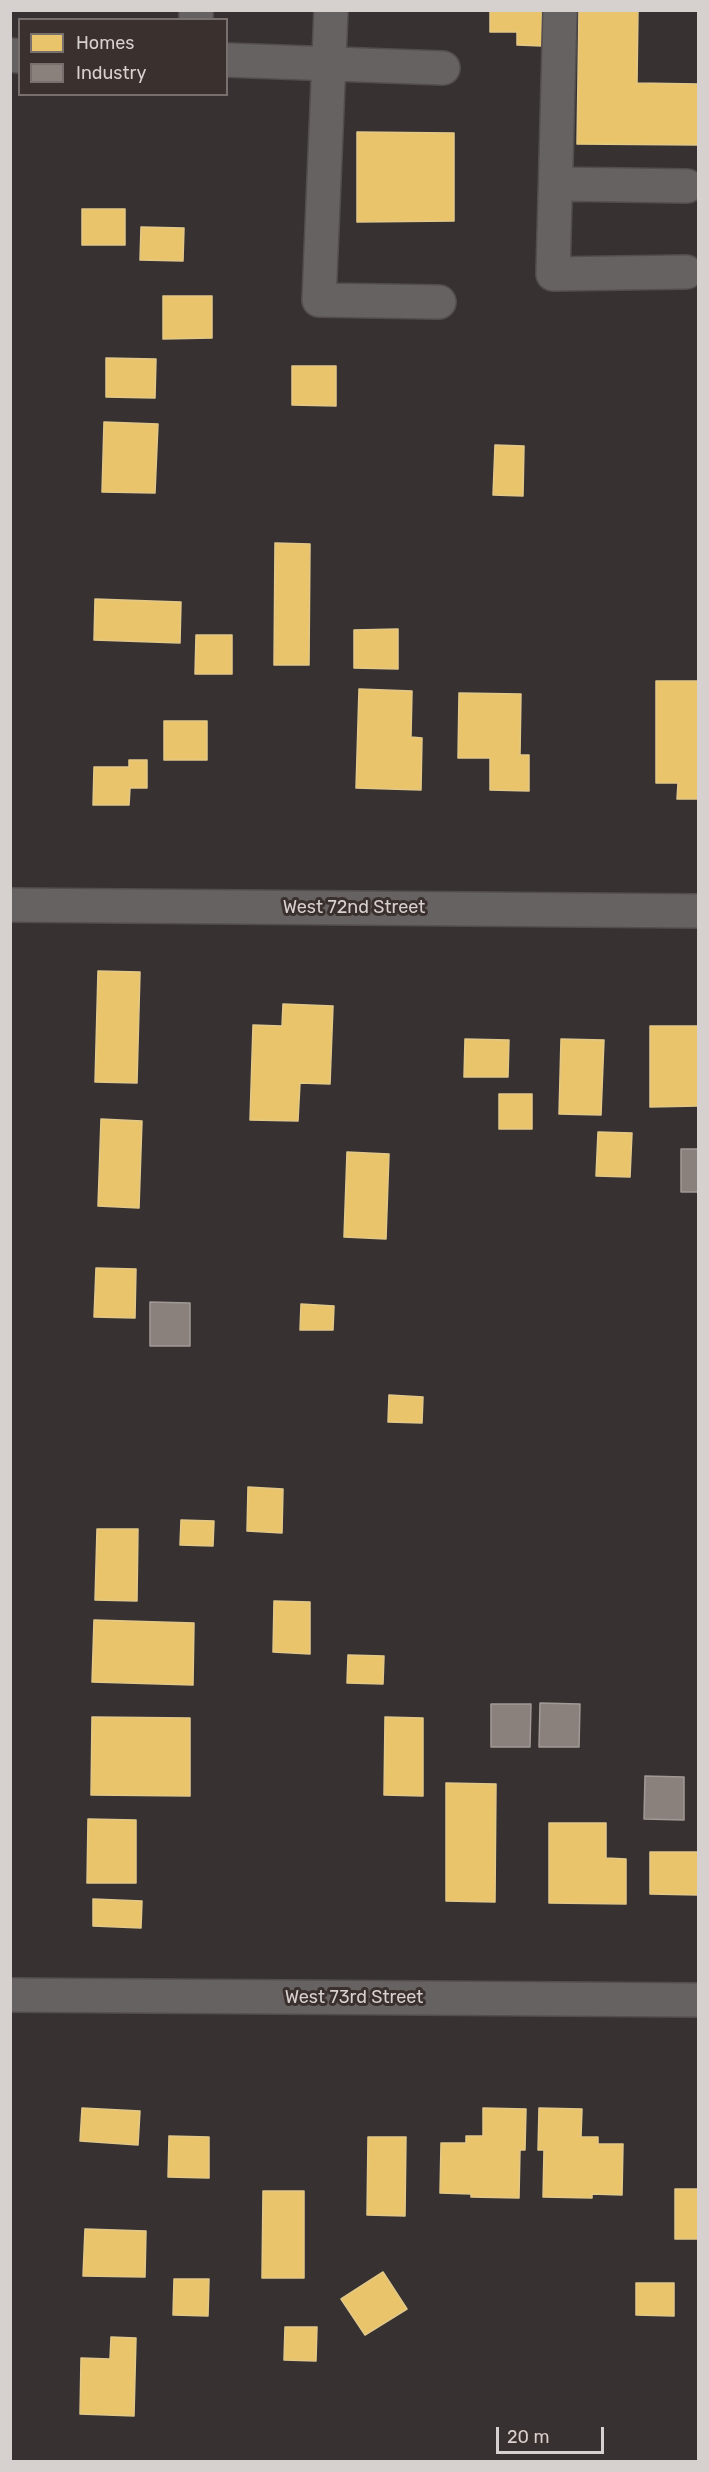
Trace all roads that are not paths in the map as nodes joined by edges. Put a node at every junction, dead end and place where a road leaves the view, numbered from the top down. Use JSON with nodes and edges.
{"nodes":[{"id":1,"x":331,"y":10,"type":"edge"},
{"id":2,"x":560,"y":10,"type":"edge"},
{"id":3,"x":228,"y":60,"type":"edge"},
{"id":4,"x":329,"y":63,"type":"junction"},
{"id":5,"x":443,"y":68,"type":"dead end"},
{"id":6,"x":556,"y":184,"type":"junction"},
{"id":7,"x":687,"y":186,"type":"dead end"},
{"id":8,"x":686,"y":272,"type":"dead end"},
{"id":9,"x":439,"y":302,"type":"dead end"},
{"id":10,"x":10,"y":905,"type":"edge"},
{"id":11,"x":699,"y":911,"type":"edge"},
{"id":12,"x":10,"y":1995,"type":"edge"},
{"id":13,"x":699,"y":2000,"type":"edge"}],
"edges":[{"from":1,"to":4,"type":"street"},
{"from":2,"to":6,"type":"street"},
{"from":3,"to":4,"type":"street"},
{"from":4,"to":5,"type":"street"},
{"from":4,"to":9,"type":"street"},
{"from":6,"to":7,"type":"street"},
{"from":6,"to":8,"type":"street"},
{"from":10,"to":11,"type":"street","name":"West 72nd Street"},
{"from":12,"to":13,"type":"street","name":"West 73rd Street"}]}
